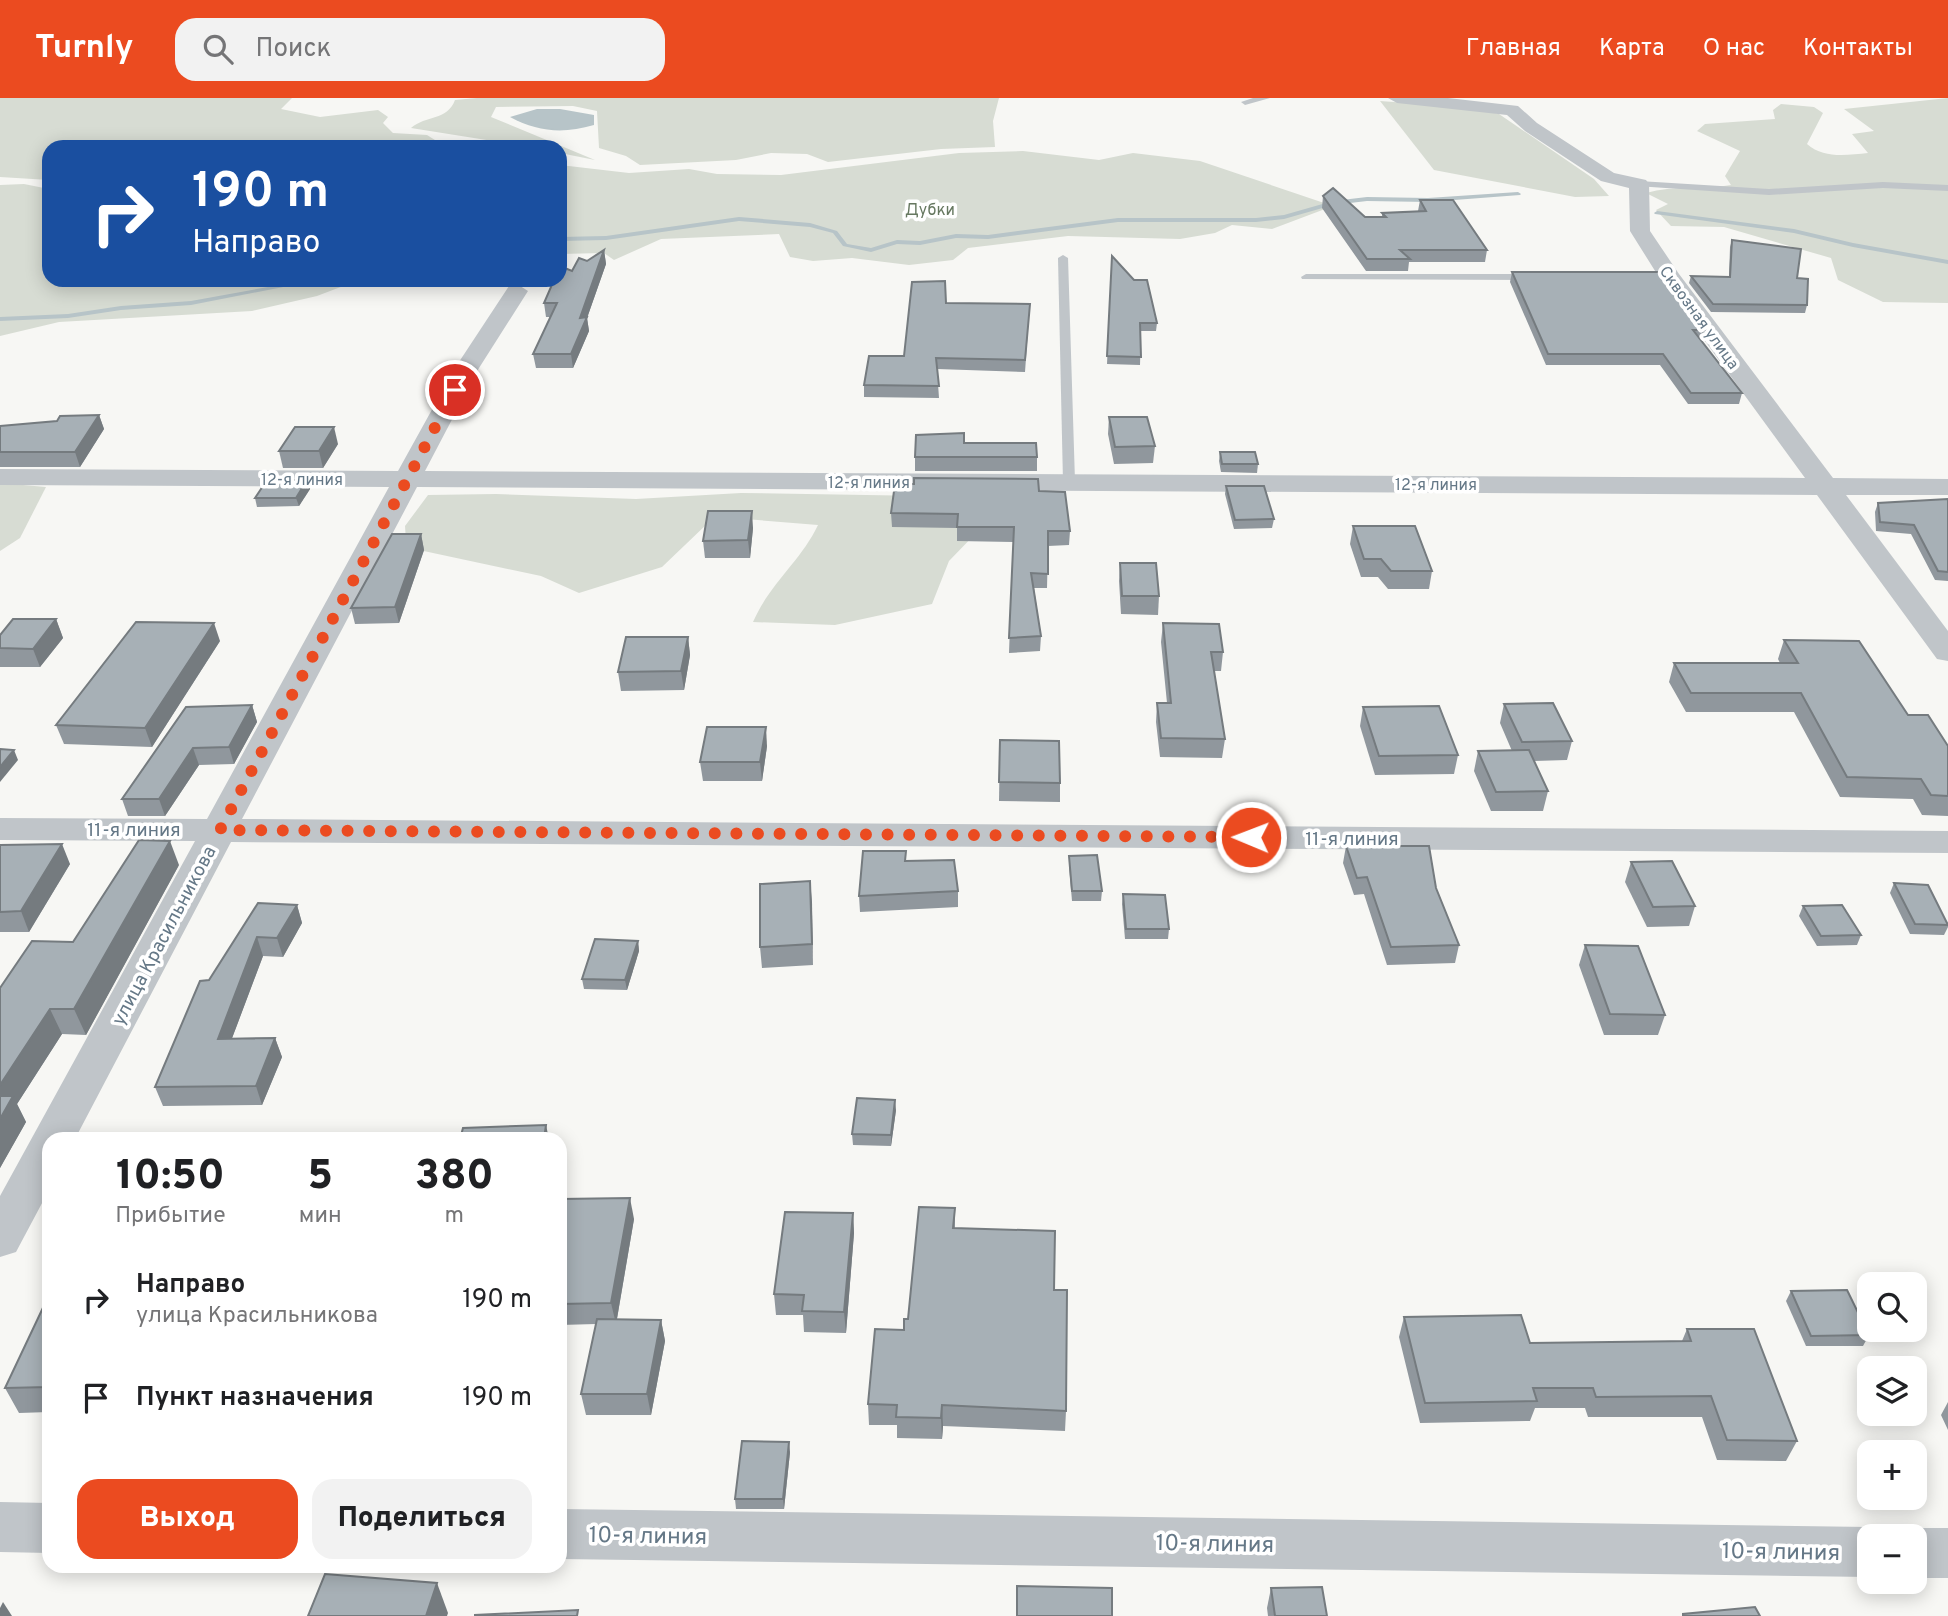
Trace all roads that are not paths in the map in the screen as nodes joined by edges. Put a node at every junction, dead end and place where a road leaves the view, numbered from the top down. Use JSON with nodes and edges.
{"nodes":[{"id":1,"x":1266,"y":98,"type":"edge"},
{"id":2,"x":1397,"y":98,"type":"edge"},
{"id":3,"x":1245,"y":102,"type":"dead end"},
{"id":4,"x":1639,"y":184,"type":"junction"},
{"id":5,"x":1948,"y":188,"type":"edge"},
{"id":6,"x":1063,"y":258,"type":"dead end"},
{"id":7,"x":1306,"y":277,"type":"dead end"},
{"id":8,"x":1544,"y":277,"type":"edge"},
{"id":9,"x":517,"y":291,"type":"dead end"},
{"id":10,"x":0,"y":477,"type":"edge"},
{"id":11,"x":407,"y":480,"type":"junction"},
{"id":12,"x":1069,"y":482,"type":"junction"},
{"id":13,"x":1824,"y":486,"type":"junction"},
{"id":14,"x":1948,"y":487,"type":"edge"},
{"id":15,"x":1948,"y":652,"type":"edge"},
{"id":16,"x":0,"y":828,"type":"edge"},
{"id":17,"x":220,"y":830,"type":"junction"},
{"id":18,"x":1948,"y":842,"type":"edge"},
{"id":19,"x":58,"y":1132,"type":"edge"},
{"id":20,"x":42,"y":1161,"type":"edge"},
{"id":21,"x":0,"y":1239,"type":"edge"},
{"id":22,"x":0,"y":1527,"type":"edge"},
{"id":23,"x":42,"y":1528,"type":"edge"},
{"id":24,"x":567,"y":1534,"type":"edge"},
{"id":25,"x":1857,"y":1552,"type":"edge"},
{"id":26,"x":1927,"y":1553,"type":"edge"},
{"id":27,"x":1948,"y":1553,"type":"edge"}],
"edges":[{"from":1,"to":3,"type":"lane"},
{"from":2,"to":4,"type":"street"},
{"from":4,"to":5,"type":"lane"},
{"from":4,"to":13,"type":"street","name":"Сквозная улица"},
{"from":6,"to":12,"type":"lane"},
{"from":7,"to":8,"type":"lane"},
{"from":9,"to":11,"type":"street","name":"улица Красильникова"},
{"from":10,"to":11,"type":"street","name":"12-я линия"},
{"from":11,"to":12,"type":"street","name":"12-я линия"},
{"from":11,"to":17,"type":"street","name":"улица Красильникова"},
{"from":12,"to":13,"type":"street","name":"12-я линия"},
{"from":13,"to":14,"type":"street","name":"12-я линия"},
{"from":13,"to":15,"type":"street","name":"Сквозная улица"},
{"from":16,"to":17,"type":"street","name":"11-я линия"},
{"from":17,"to":18,"type":"street","name":"11-я линия"},
{"from":17,"to":19,"type":"street","name":"улица Красильникова"},
{"from":20,"to":21,"type":"street"},
{"from":22,"to":23,"type":"street"},
{"from":24,"to":25,"type":"street","name":"10-я линия"},
{"from":26,"to":27,"type":"street"}]}
